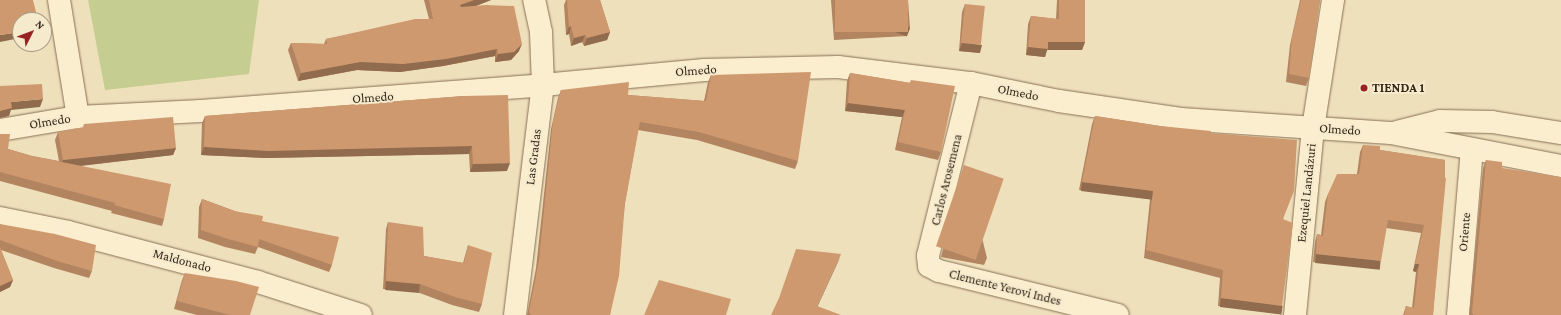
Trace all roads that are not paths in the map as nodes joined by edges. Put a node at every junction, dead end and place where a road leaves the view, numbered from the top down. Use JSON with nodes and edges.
{"nodes":[{"id":1,"x":59,"y":0,"type":"edge"},
{"id":2,"x":534,"y":0,"type":"edge"},
{"id":3,"x":1334,"y":0,"type":"edge"},
{"id":4,"x":971,"y":83,"type":"junction"},
{"id":5,"x":543,"y":85,"type":"junction"},
{"id":6,"x":78,"y":117,"type":"junction"},
{"id":7,"x":1313,"y":128,"type":"junction"},
{"id":8,"x":0,"y":130,"type":"edge"},
{"id":9,"x":1391,"y":133,"type":"junction"},
{"id":10,"x":1561,"y":133,"type":"edge"},
{"id":11,"x":1472,"y":150,"type":"junction"},
{"id":12,"x":1561,"y":166,"type":"edge"},
{"id":13,"x":0,"y":218,"type":"edge"},
{"id":14,"x":939,"y":271,"type":"joint"},
{"id":15,"x":362,"y":315,"type":"edge"},
{"id":16,"x":515,"y":315,"type":"edge"},
{"id":17,"x":1118,"y":315,"type":"edge"},
{"id":18,"x":1295,"y":315,"type":"edge"},
{"id":19,"x":1458,"y":315,"type":"edge"}],
"edges":[{"from":1,"to":6,"type":"street"},
{"from":2,"to":5,"type":"street","name":"Las Gradas"},
{"from":3,"to":7,"type":"street","name":"Ezequiel Landázuri"},
{"from":4,"to":5,"type":"street","name":"Olmedo"},
{"from":4,"to":7,"type":"street","name":"Olmedo"},
{"from":4,"to":14,"type":"street","name":"Carlos Arosemena"},
{"from":5,"to":6,"type":"street","name":"Olmedo"},
{"from":5,"to":16,"type":"street","name":"Las Gradas"},
{"from":6,"to":8,"type":"street","name":"Olmedo"},
{"from":7,"to":9,"type":"street","name":"Olmedo"},
{"from":7,"to":18,"type":"street","name":"Ezequiel Landázuri"},
{"from":9,"to":10,"type":"street","name":"Olmedo"},
{"from":9,"to":11,"type":"street","name":"Olmedo"},
{"from":11,"to":12,"type":"street","name":"Olmedo"},
{"from":11,"to":19,"type":"street","name":"Oriente"},
{"from":13,"to":15,"type":"street","name":"Maldonado"},
{"from":14,"to":17,"type":"street","name":"Clemente Yerovi Indes"}]}
